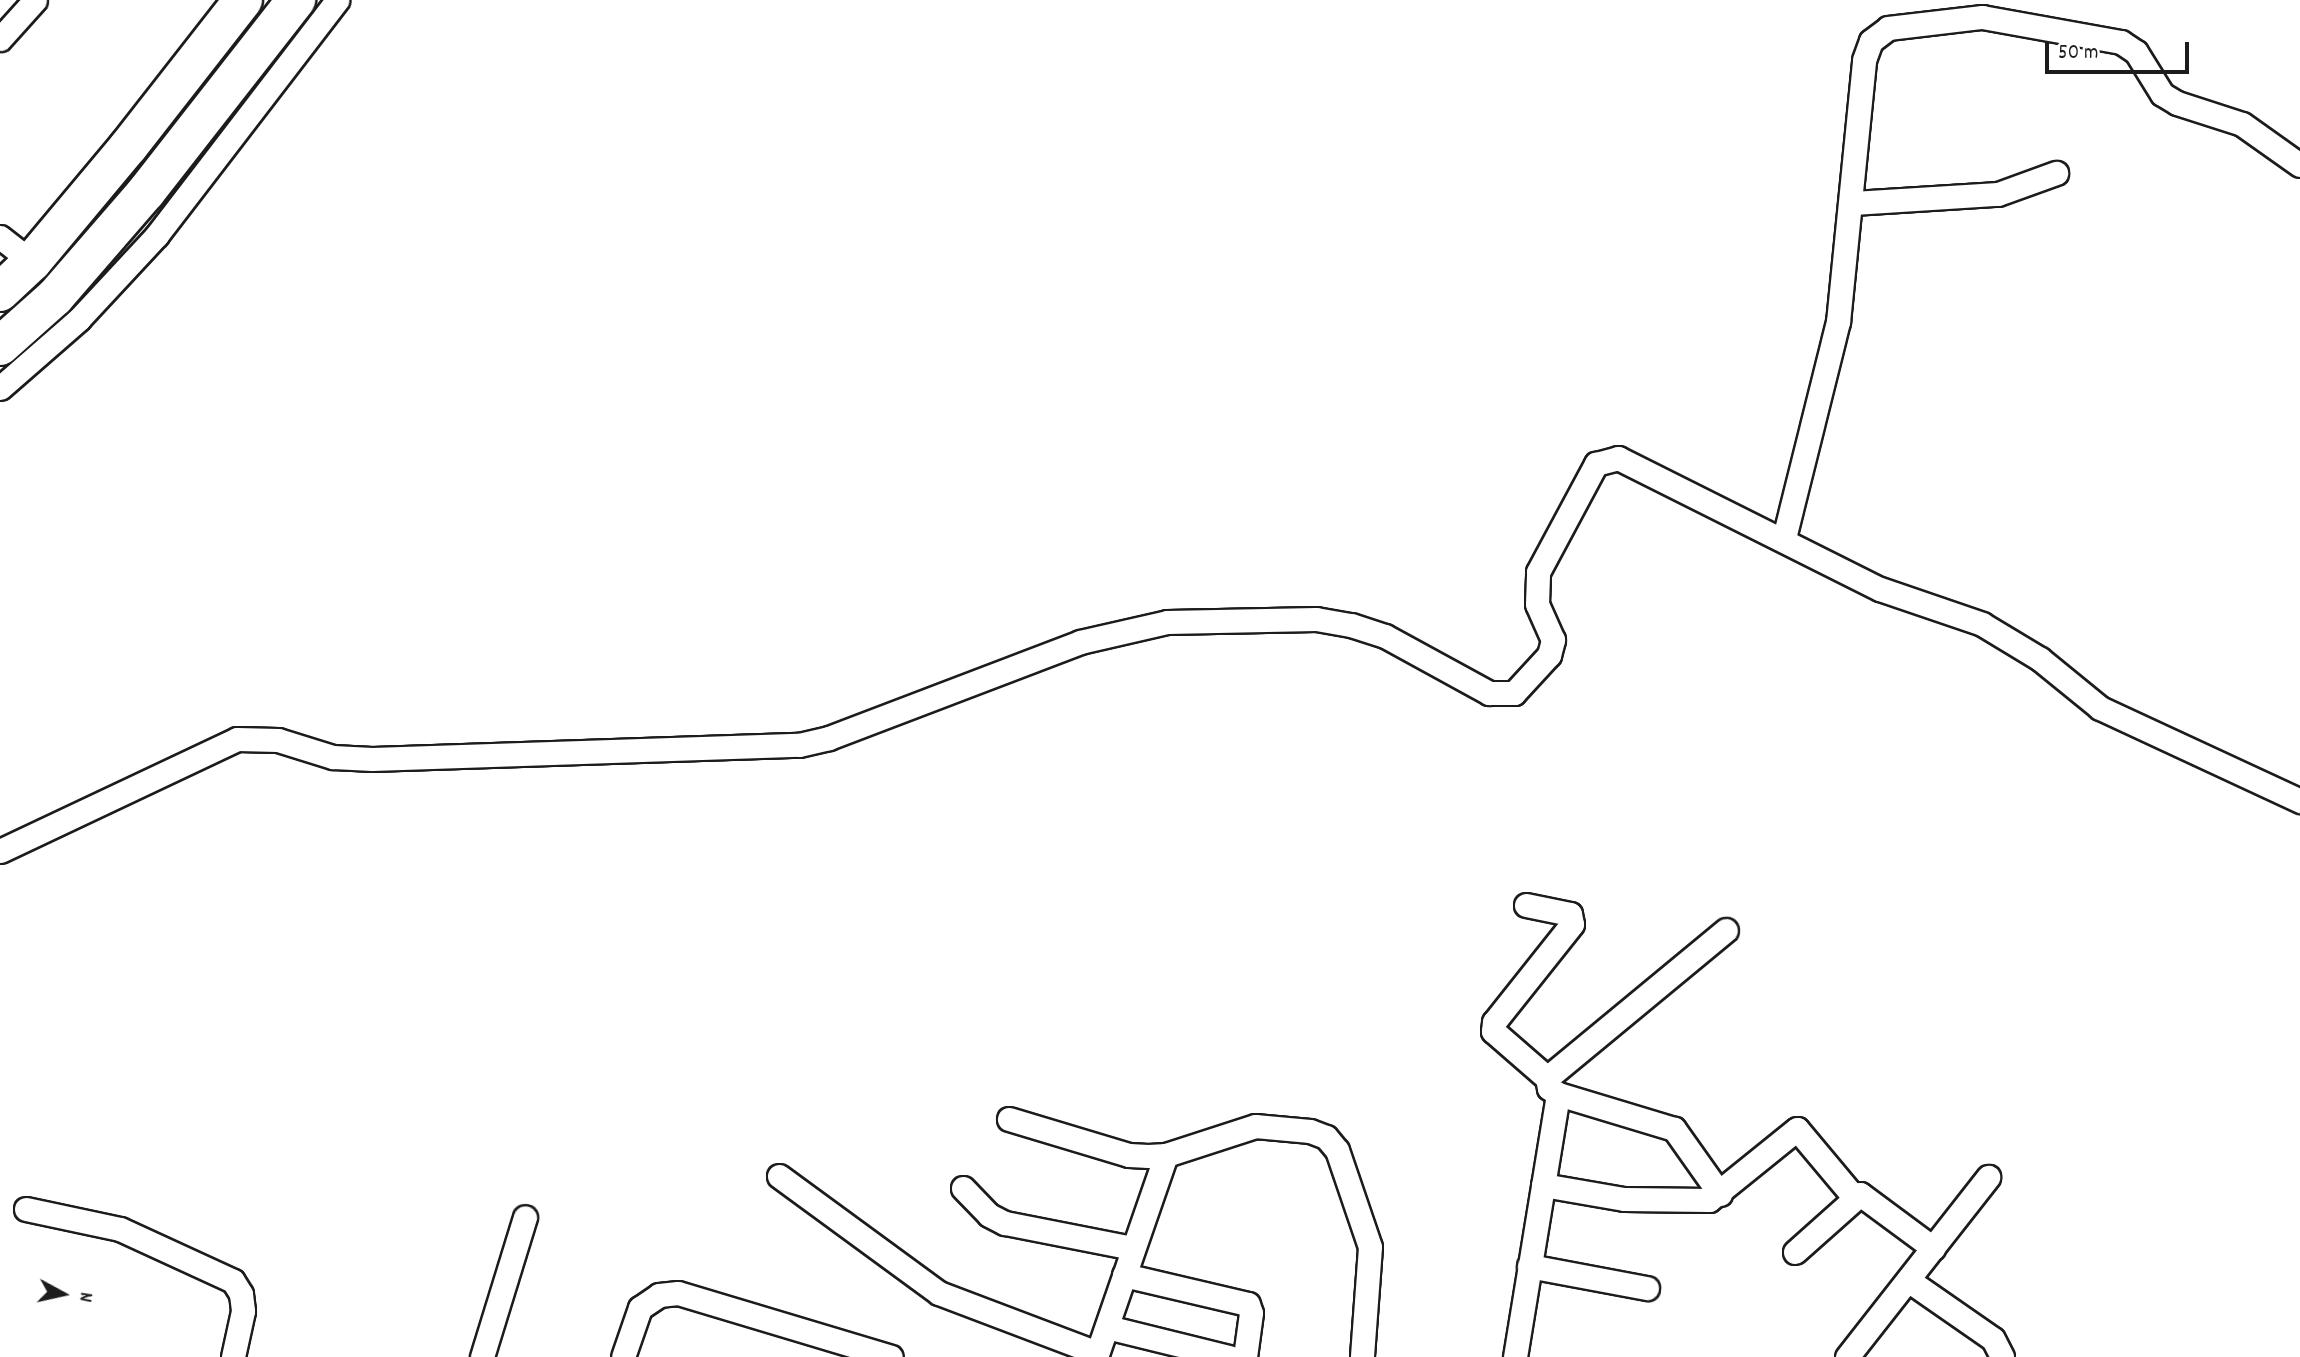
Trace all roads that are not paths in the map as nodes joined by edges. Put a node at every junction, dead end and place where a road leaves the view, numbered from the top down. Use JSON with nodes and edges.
{"nodes":[{"id":1,"x":35,"y":0,"type":"edge"},
{"id":2,"x":243,"y":0,"type":"edge"},
{"id":3,"x":296,"y":0,"type":"edge"},
{"id":4,"x":337,"y":0,"type":"edge"},
{"id":5,"x":0,"y":39,"type":"edge"},
{"id":6,"x":2300,"y":165,"type":"edge"},
{"id":7,"x":2056,"y":173,"type":"dead end"},
{"id":8,"x":1853,"y":203,"type":"junction"},
{"id":9,"x":0,"y":237,"type":"edge"},
{"id":10,"x":32,"y":262,"type":"junction"},
{"id":11,"x":0,"y":292,"type":"edge"},
{"id":12,"x":0,"y":345,"type":"edge"},
{"id":13,"x":0,"y":388,"type":"edge"},
{"id":14,"x":1784,"y":538,"type":"junction"},
{"id":15,"x":2300,"y":801,"type":"edge"},
{"id":16,"x":0,"y":851,"type":"edge"},
{"id":17,"x":1526,"y":905,"type":"dead end"},
{"id":18,"x":1726,"y":930,"type":"dead end"},
{"id":19,"x":1553,"y":1086,"type":"junction"},
{"id":20,"x":1009,"y":1119,"type":"dead end"},
{"id":21,"x":1166,"y":1155,"type":"junction"},
{"id":22,"x":779,"y":1176,"type":"dead end"},
{"id":23,"x":1988,"y":1177,"type":"dead end"},
{"id":24,"x":1543,"y":1185,"type":"junction"},
{"id":25,"x":963,"y":1188,"type":"dead end"},
{"id":26,"x":1720,"y":1194,"type":"junction"},
{"id":27,"x":1853,"y":1196,"type":"junction"},
{"id":28,"x":26,"y":1209,"type":"dead end"},
{"id":29,"x":525,"y":1217,"type":"dead end"},
{"id":30,"x":1133,"y":1248,"type":"junction"},
{"id":31,"x":1933,"y":1248,"type":"junction"},
{"id":32,"x":1796,"y":1252,"type":"dead end"},
{"id":33,"x":1529,"y":1266,"type":"junction"},
{"id":34,"x":1124,"y":1275,"type":"junction"},
{"id":35,"x":1908,"y":1280,"type":"junction"},
{"id":36,"x":1647,"y":1288,"type":"dead end"},
{"id":37,"x":1107,"y":1326,"type":"junction"},
{"id":38,"x":1096,"y":1355,"type":"edge"},
{"id":39,"x":233,"y":1357,"type":"edge"},
{"id":40,"x":482,"y":1357,"type":"edge"},
{"id":41,"x":623,"y":1357,"type":"edge"},
{"id":42,"x":891,"y":1357,"type":"edge"},
{"id":43,"x":1229,"y":1357,"type":"edge"},
{"id":44,"x":1245,"y":1357,"type":"edge"},
{"id":45,"x":1362,"y":1357,"type":"edge"},
{"id":46,"x":1515,"y":1357,"type":"edge"},
{"id":47,"x":1847,"y":1357,"type":"edge"},
{"id":48,"x":2002,"y":1357,"type":"edge"}],
"edges":[{"from":1,"to":5,"type":"street"},
{"from":2,"to":10,"type":"highway"},
{"from":3,"to":12,"type":"highway"},
{"from":4,"to":13,"type":"street"},
{"from":6,"to":8,"type":"street"},
{"from":7,"to":8,"type":"street"},
{"from":8,"to":14,"type":"street"},
{"from":9,"to":10,"type":"street"},
{"from":10,"to":11,"type":"highway"},
{"from":14,"to":15,"type":"street"},
{"from":14,"to":16,"type":"street"},
{"from":17,"to":19,"type":"street"},
{"from":18,"to":19,"type":"street"},
{"from":19,"to":24,"type":"street"},
{"from":19,"to":26,"type":"street"},
{"from":20,"to":21,"type":"street"},
{"from":21,"to":30,"type":"street"},
{"from":21,"to":45,"type":"street"},
{"from":22,"to":38,"type":"street"},
{"from":23,"to":31,"type":"street"},
{"from":24,"to":26,"type":"street"},
{"from":24,"to":33,"type":"street"},
{"from":25,"to":30,"type":"street"},
{"from":26,"to":27,"type":"street"},
{"from":27,"to":31,"type":"street"},
{"from":27,"to":32,"type":"street"},
{"from":28,"to":39,"type":"street"},
{"from":29,"to":40,"type":"street"},
{"from":30,"to":34,"type":"street"},
{"from":31,"to":35,"type":"street"},
{"from":33,"to":36,"type":"street"},
{"from":33,"to":46,"type":"street"},
{"from":34,"to":37,"type":"street"},
{"from":34,"to":44,"type":"street"},
{"from":35,"to":47,"type":"street"},
{"from":35,"to":48,"type":"street"},
{"from":37,"to":38,"type":"street"},
{"from":37,"to":43,"type":"street"},
{"from":41,"to":42,"type":"street"}]}
